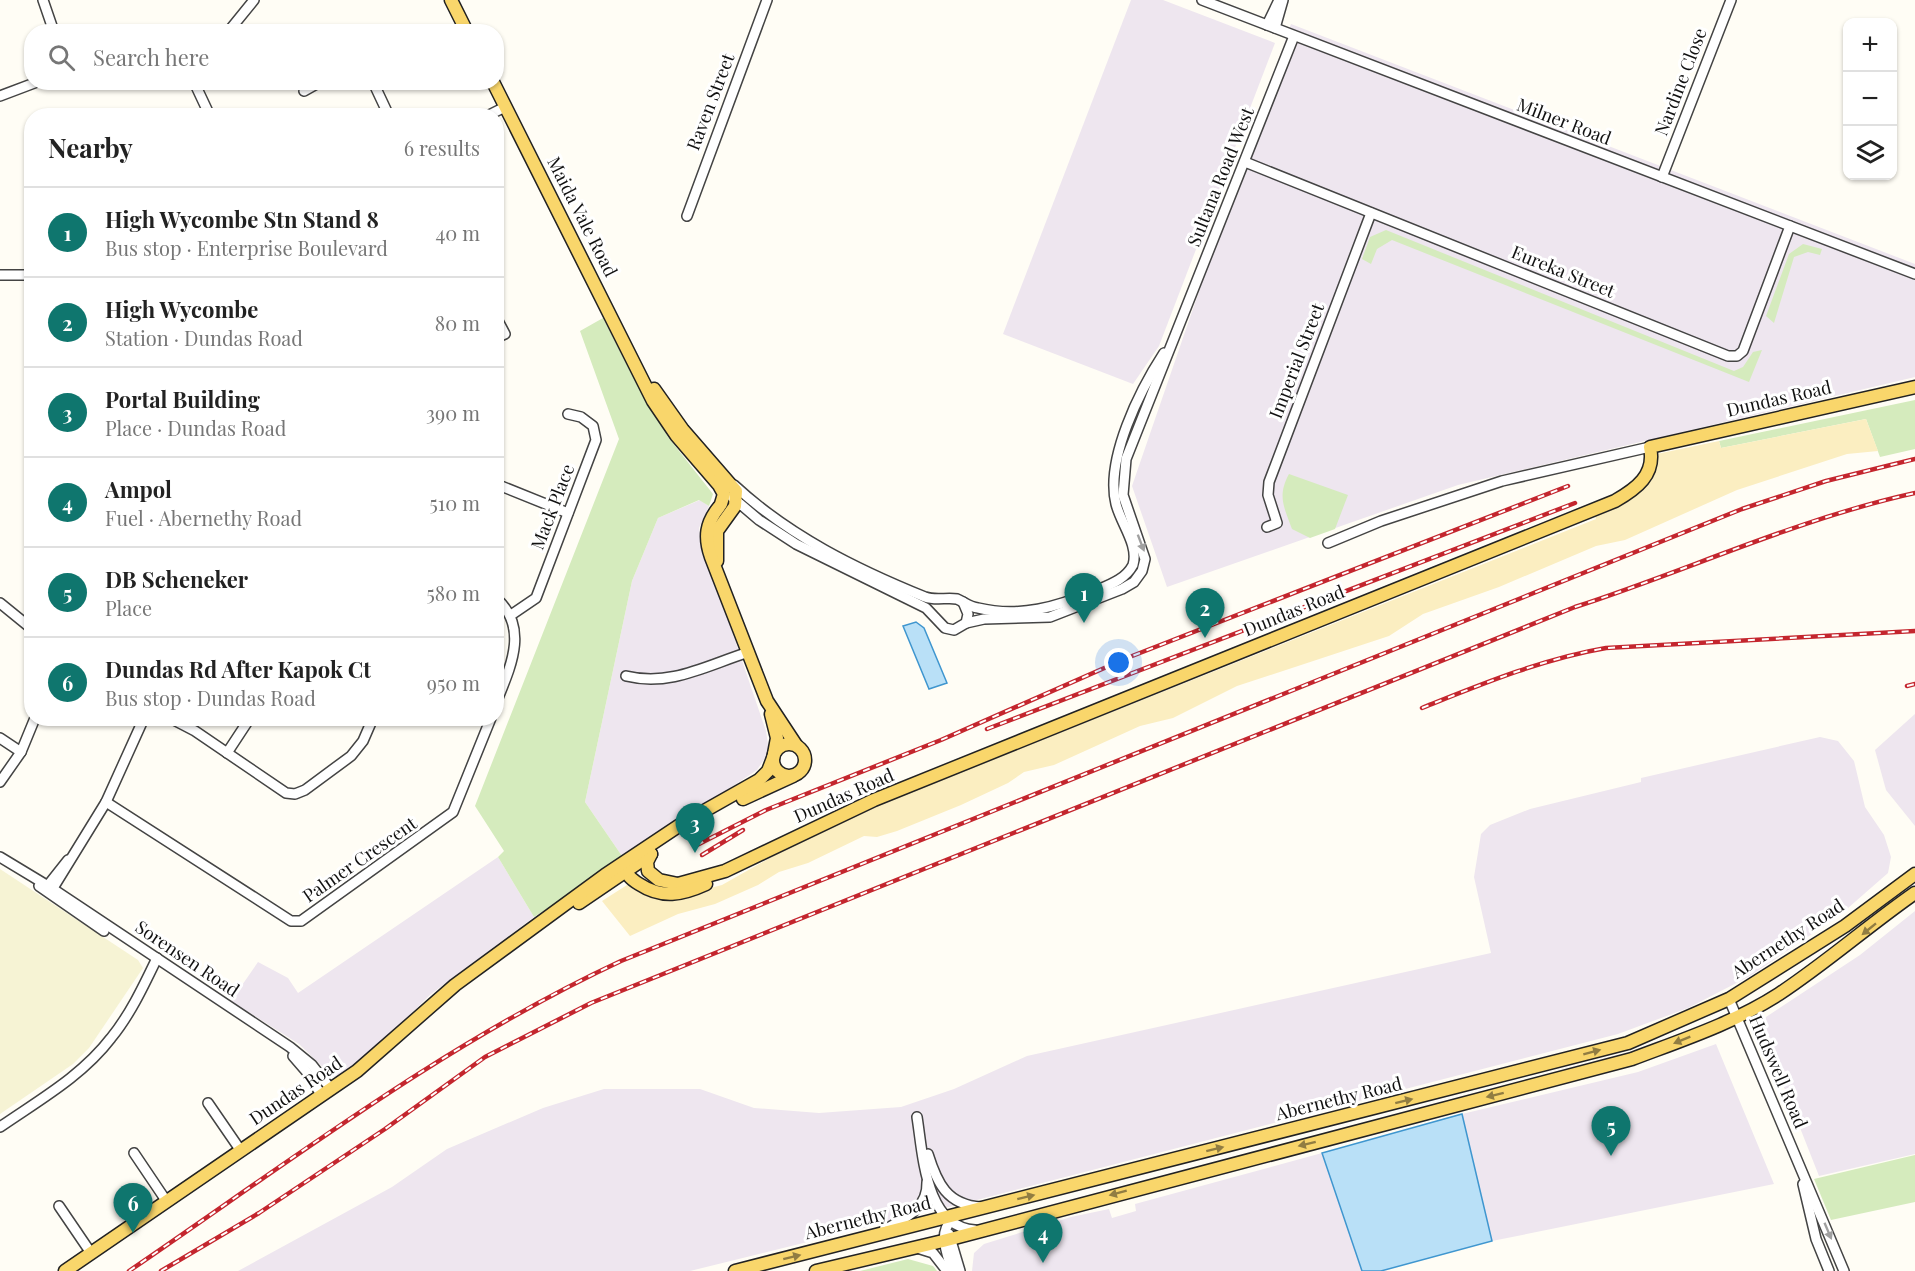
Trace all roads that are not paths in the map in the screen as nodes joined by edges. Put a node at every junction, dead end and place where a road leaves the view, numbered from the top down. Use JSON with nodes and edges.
{"nodes":[{"id":1,"x":43,"y":0,"type":"edge"},
{"id":2,"x":254,"y":0,"type":"edge"},
{"id":3,"x":451,"y":0,"type":"edge"},
{"id":4,"x":767,"y":0,"type":"edge"},
{"id":5,"x":1202,"y":0,"type":"edge"},
{"id":6,"x":1281,"y":0,"type":"edge"},
{"id":7,"x":1731,"y":0,"type":"edge"},
{"id":8,"x":51,"y":24,"type":"edge"},
{"id":9,"x":234,"y":24,"type":"edge"},
{"id":10,"x":463,"y":24,"type":"edge"},
{"id":11,"x":1271,"y":27,"type":"junction"},
{"id":12,"x":1294,"y":36,"type":"junction"},
{"id":13,"x":24,"y":87,"type":"edge"},
{"id":14,"x":198,"y":90,"type":"edge"},
{"id":15,"x":377,"y":90,"type":"edge"},
{"id":16,"x":497,"y":90,"type":"edge"},
{"id":17,"x":0,"y":96,"type":"edge"},
{"id":18,"x":505,"y":107,"type":"joint"},
{"id":19,"x":206,"y":108,"type":"edge"},
{"id":20,"x":385,"y":108,"type":"edge"},
{"id":21,"x":1245,"y":162,"type":"junction"},
{"id":22,"x":1662,"y":177,"type":"junction"},
{"id":23,"x":1371,"y":213,"type":"junction"},
{"id":24,"x":687,"y":216,"type":"dead end"},
{"id":25,"x":1790,"y":226,"type":"junction"},
{"id":26,"x":1915,"y":274,"type":"edge"},
{"id":27,"x":0,"y":275,"type":"edge"},
{"id":28,"x":24,"y":275,"type":"edge"},
{"id":29,"x":1178,"y":330,"type":"junction"},
{"id":30,"x":1915,"y":387,"type":"edge"},
{"id":31,"x":568,"y":414,"type":"dead end"},
{"id":32,"x":1650,"y":447,"type":"junction"},
{"id":33,"x":725,"y":483,"type":"junction"},
{"id":34,"x":504,"y":487,"type":"edge"},
{"id":35,"x":733,"y":503,"type":"junction"},
{"id":36,"x":568,"y":513,"type":"junction"},
{"id":37,"x":1267,"y":527,"type":"dead end"},
{"id":38,"x":1328,"y":543,"type":"dead end"},
{"id":39,"x":947,"y":600,"type":"junction"},
{"id":40,"x":963,"y":602,"type":"junction"},
{"id":41,"x":0,"y":603,"type":"edge"},
{"id":42,"x":504,"y":607,"type":"edge"},
{"id":43,"x":511,"y":615,"type":"junction"},
{"id":44,"x":24,"y":622,"type":"edge"},
{"id":45,"x":939,"y":622,"type":"junction"},
{"id":46,"x":966,"y":623,"type":"junction"},
{"id":47,"x":749,"y":652,"type":"junction"},
{"id":48,"x":626,"y":676,"type":"dead end"},
{"id":49,"x":504,"y":683,"type":"edge"},
{"id":50,"x":767,"y":701,"type":"junction"},
{"id":51,"x":32,"y":726,"type":"edge"},
{"id":52,"x":140,"y":726,"type":"edge"},
{"id":53,"x":183,"y":726,"type":"edge"},
{"id":54,"x":245,"y":726,"type":"edge"},
{"id":55,"x":369,"y":726,"type":"edge"},
{"id":56,"x":488,"y":726,"type":"edge"},
{"id":57,"x":0,"y":738,"type":"edge"},
{"id":58,"x":796,"y":746,"type":"junction"},
{"id":59,"x":21,"y":752,"type":"junction"},
{"id":60,"x":227,"y":753,"type":"junction"},
{"id":61,"x":773,"y":756,"type":"junction"},
{"id":62,"x":793,"y":776,"type":"junction"},
{"id":63,"x":0,"y":782,"type":"edge"},
{"id":64,"x":750,"y":791,"type":"junction"},
{"id":65,"x":106,"y":802,"type":"junction"},
{"id":66,"x":651,"y":854,"type":"junction"},
{"id":67,"x":0,"y":857,"type":"edge"},
{"id":68,"x":629,"y":865,"type":"junction"},
{"id":69,"x":725,"y":871,"type":"junction"},
{"id":70,"x":1915,"y":874,"type":"edge"},
{"id":71,"x":652,"y":875,"type":"junction"},
{"id":72,"x":613,"y":881,"type":"junction"},
{"id":73,"x":48,"y":889,"type":"junction"},
{"id":74,"x":653,"y":893,"type":"junction"},
{"id":75,"x":1915,"y":893,"type":"edge"},
{"id":76,"x":536,"y":927,"type":"junction"},
{"id":77,"x":158,"y":963,"type":"junction"},
{"id":78,"x":1729,"y":999,"type":"junction"},
{"id":79,"x":1737,"y":1018,"type":"junction"},
{"id":80,"x":326,"y":1092,"type":"junction"},
{"id":81,"x":208,"y":1103,"type":"dead end"},
{"id":82,"x":0,"y":1127,"type":"edge"},
{"id":83,"x":241,"y":1150,"type":"junction"},
{"id":84,"x":134,"y":1153,"type":"dead end"},
{"id":85,"x":1796,"y":1158,"type":"junction"},
{"id":86,"x":927,"y":1177,"type":"junction"},
{"id":87,"x":167,"y":1202,"type":"junction"},
{"id":88,"x":994,"y":1205,"type":"junction"},
{"id":89,"x":59,"y":1206,"type":"dead end"},
{"id":90,"x":948,"y":1229,"type":"junction"},
{"id":91,"x":983,"y":1230,"type":"junction"},
{"id":92,"x":868,"y":1237,"type":"junction"},
{"id":93,"x":905,"y":1250,"type":"junction"},
{"id":94,"x":91,"y":1253,"type":"junction"},
{"id":95,"x":65,"y":1271,"type":"edge"},
{"id":96,"x":735,"y":1271,"type":"edge"},
{"id":97,"x":816,"y":1271,"type":"edge"},
{"id":98,"x":947,"y":1271,"type":"edge"},
{"id":99,"x":952,"y":1271,"type":"edge"},
{"id":100,"x":960,"y":1271,"type":"edge"},
{"id":101,"x":1829,"y":1271,"type":"edge"},
{"id":102,"x":1844,"y":1271,"type":"edge"}],
"edges":[{"from":1,"to":8,"type":"street"},
{"from":2,"to":9,"type":"street"},
{"from":3,"to":10,"type":"main road"},
{"from":4,"to":24,"type":"street","name":"Raven Street"},
{"from":5,"to":11,"type":"street","name":"Milner Road"},
{"from":6,"to":11,"type":"street"},
{"from":7,"to":22,"type":"street","name":"Nardine Close"},
{"from":11,"to":12,"type":"street","name":"Milner Road"},
{"from":12,"to":21,"type":"street","name":"Sultana Road West"},
{"from":12,"to":22,"type":"street","name":"Milner Road"},
{"from":13,"to":17,"type":"street"},
{"from":14,"to":19,"type":"street"},
{"from":15,"to":20,"type":"street"},
{"from":16,"to":18,"type":"main road","name":"Maida Vale Road"},
{"from":18,"to":33,"type":"main road","name":"Maida Vale Road"},
{"from":21,"to":23,"type":"street","name":"Eureka Street"},
{"from":21,"to":29,"type":"street","name":"Sultana Road West"},
{"from":22,"to":25,"type":"street","name":"Milner Road"},
{"from":23,"to":25,"type":"street","name":"Eureka Street"},
{"from":23,"to":37,"type":"street","name":"Imperial Street"},
{"from":25,"to":26,"type":"street","name":"Milner Road"},
{"from":27,"to":28,"type":"street"},
{"from":29,"to":40,"type":"street"},
{"from":29,"to":46,"type":"street","one_way":true},
{"from":30,"to":32,"type":"main road","name":"Dundas Road"},
{"from":31,"to":36,"type":"street","name":"Mack Place"},
{"from":32,"to":38,"type":"street","name":"Dundas Road"},
{"from":32,"to":69,"type":"main road","name":"Dundas Road"},
{"from":33,"to":35,"type":"main road","name":"Maida Vale Road"},
{"from":33,"to":35,"type":"main road"},
{"from":34,"to":36,"type":"street"},
{"from":35,"to":39,"type":"street"},
{"from":35,"to":45,"type":"street"},
{"from":35,"to":47,"type":"main road"},
{"from":36,"to":43,"type":"street","name":"Mack Place"},
{"from":39,"to":40,"type":"street"},
{"from":39,"to":45,"type":"street"},
{"from":40,"to":46,"type":"street"},
{"from":41,"to":44,"type":"street"},
{"from":42,"to":43,"type":"street"},
{"from":43,"to":49,"type":"street"},
{"from":45,"to":46,"type":"street"},
{"from":47,"to":48,"type":"street"},
{"from":47,"to":50,"type":"main road"},
{"from":50,"to":58,"type":"main road"},
{"from":50,"to":61,"type":"main road"},
{"from":51,"to":59,"type":"street"},
{"from":52,"to":65,"type":"street"},
{"from":53,"to":60,"type":"street"},
{"from":54,"to":60,"type":"street"},
{"from":55,"to":60,"type":"street"},
{"from":56,"to":65,"type":"street","name":"Palmer Crescent"},
{"from":57,"to":59,"type":"street"},
{"from":58,"to":61,"type":"main road"},
{"from":58,"to":62,"type":"main road"},
{"from":59,"to":63,"type":"street"},
{"from":61,"to":62,"type":"main road"},
{"from":61,"to":64,"type":"main road"},
{"from":62,"to":64,"type":"main road"},
{"from":64,"to":66,"type":"main road","name":"Dundas Road"},
{"from":64,"to":68,"type":"main road","name":"Dundas Road"},
{"from":65,"to":73,"type":"street"},
{"from":66,"to":68,"type":"main road","name":"Dundas Road"},
{"from":66,"to":71,"type":"main road"},
{"from":67,"to":73,"type":"street","name":"Sorensen Road"},
{"from":68,"to":71,"type":"main road","name":"Dundas Road"},
{"from":68,"to":72,"type":"main road","name":"Dundas Road"},
{"from":68,"to":74,"type":"main road"},
{"from":68,"to":76,"type":"main road","name":"Dundas Road"},
{"from":69,"to":71,"type":"main road","name":"Dundas Road"},
{"from":69,"to":74,"type":"main road","name":"Dundas Road"},
{"from":70,"to":78,"type":"main road","name":"Abernethy Road"},
{"from":72,"to":74,"type":"main road","name":"Dundas Road"},
{"from":72,"to":76,"type":"main road","name":"Dundas Road"},
{"from":73,"to":77,"type":"street","name":"Sorensen Road"},
{"from":75,"to":79,"type":"main road","name":"Abernethy Road","one_way":true},
{"from":76,"to":80,"type":"main road","name":"Dundas Road"},
{"from":77,"to":80,"type":"street","name":"Sorensen Road"},
{"from":77,"to":82,"type":"street"},
{"from":78,"to":79,"type":"street","name":"Hudswell Road"},
{"from":88,"to":78,"type":"main road","name":"Abernethy Road","one_way":true},
{"from":79,"to":85,"type":"street","name":"Hudswell Road"},
{"from":79,"to":91,"type":"main road","name":"Abernethy Road","one_way":true},
{"from":80,"to":83,"type":"main road","name":"Dundas Road"},
{"from":81,"to":83,"type":"street"},
{"from":83,"to":87,"type":"main road","name":"Dundas Road"},
{"from":84,"to":87,"type":"street"},
{"from":85,"to":101,"type":"street","name":"Hudswell Road"},
{"from":85,"to":102,"type":"street","name":"Hudswell Road","one_way":true},
{"from":86,"to":88,"type":"street"},
{"from":86,"to":90,"type":"street"},
{"from":86,"to":92,"type":"street"},
{"from":87,"to":94,"type":"main road","name":"Dundas Road"},
{"from":88,"to":90,"type":"main road","name":"Abernethy Road"},
{"from":89,"to":94,"type":"street"},
{"from":90,"to":91,"type":"main road","name":"Abernethy Road"},
{"from":90,"to":91,"type":"street"},
{"from":90,"to":92,"type":"main road","name":"Abernethy Road"},
{"from":90,"to":93,"type":"main road","name":"Abernethy Road"},
{"from":90,"to":99,"type":"street"},
{"from":90,"to":100,"type":"street"},
{"from":96,"to":92,"type":"main road","name":"Abernethy Road","one_way":true},
{"from":93,"to":97,"type":"main road","name":"Abernethy Road"},
{"from":93,"to":98,"type":"street"},
{"from":94,"to":95,"type":"main road","name":"Dundas Road"}]}
